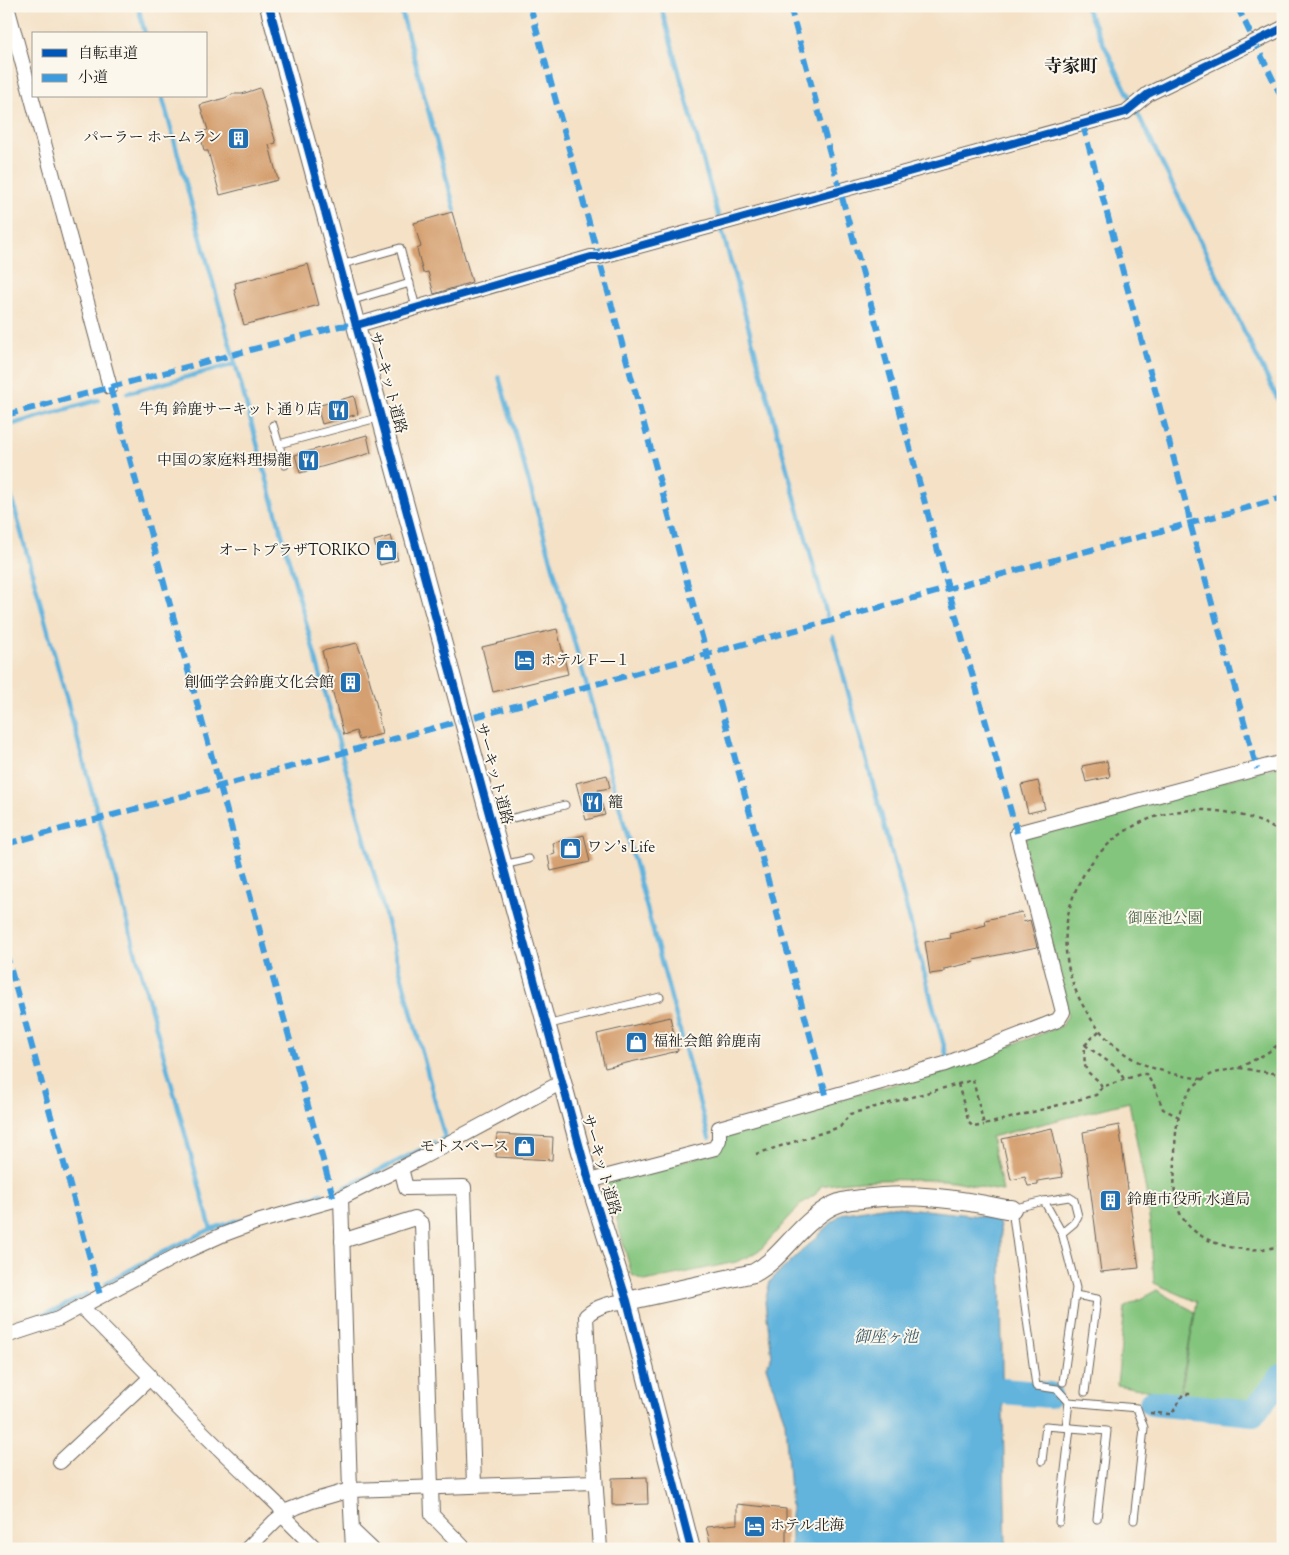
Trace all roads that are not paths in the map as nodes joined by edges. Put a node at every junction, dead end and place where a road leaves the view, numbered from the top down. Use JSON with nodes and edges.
{"nodes":[{"id":1,"x":7,"y":6,"type":"edge"},
{"id":2,"x":269,"y":6,"type":"edge"},
{"id":3,"x":1283,"y":28,"type":"edge"},
{"id":4,"x":340,"y":265,"type":"junction"},
{"id":5,"x":410,"y":283,"type":"junction"},
{"id":6,"x":414,"y":300,"type":"dead end"},
{"id":7,"x":350,"y":301,"type":"junction"},
{"id":8,"x":357,"y":325,"type":"junction"},
{"id":9,"x":110,"y":387,"type":"dead end"},
{"id":10,"x":382,"y":417,"type":"junction"},
{"id":11,"x":273,"y":425,"type":"dead end"},
{"id":12,"x":279,"y":444,"type":"junction"},
{"id":13,"x":285,"y":465,"type":"dead end"},
{"id":14,"x":1283,"y":762,"type":"edge"},
{"id":15,"x":565,"y":805,"type":"dead end"},
{"id":16,"x":491,"y":824,"type":"junction"},
{"id":17,"x":529,"y":859,"type":"dead end"},
{"id":18,"x":503,"y":865,"type":"junction"},
{"id":19,"x":660,"y":998,"type":"dead end"},
{"id":20,"x":546,"y":1025,"type":"junction"},
{"id":21,"x":562,"y":1082,"type":"junction"},
{"id":22,"x":401,"y":1168,"type":"junction"},
{"id":23,"x":589,"y":1181,"type":"junction"},
{"id":24,"x":341,"y":1198,"type":"junction"},
{"id":25,"x":1044,"y":1201,"type":"junction"},
{"id":26,"x":1012,"y":1209,"type":"junction"},
{"id":27,"x":1062,"y":1233,"type":"junction"},
{"id":28,"x":342,"y":1241,"type":"junction"},
{"id":29,"x":1076,"y":1295,"type":"junction"},
{"id":30,"x":627,"y":1301,"type":"junction"},
{"id":31,"x":81,"y":1306,"type":"junction"},
{"id":32,"x":6,"y":1336,"type":"edge"},
{"id":33,"x":150,"y":1378,"type":"junction"},
{"id":34,"x":1063,"y":1382,"type":"dead end"},
{"id":35,"x":1085,"y":1392,"type":"dead end"},
{"id":36,"x":1069,"y":1402,"type":"junction"},
{"id":37,"x":1068,"y":1428,"type":"junction"},
{"id":38,"x":1042,"y":1461,"type":"dead end"},
{"id":39,"x":60,"y":1462,"type":"dead end"},
{"id":40,"x":596,"y":1482,"type":"junction"},
{"id":41,"x":474,"y":1486,"type":"junction"},
{"id":42,"x":431,"y":1487,"type":"junction"},
{"id":43,"x":350,"y":1490,"type":"junction"},
{"id":44,"x":283,"y":1514,"type":"junction"},
{"id":45,"x":1097,"y":1519,"type":"dead end"},
{"id":46,"x":1134,"y":1520,"type":"dead end"},
{"id":47,"x":1060,"y":1522,"type":"dead end"},
{"id":48,"x":352,"y":1530,"type":"junction"},
{"id":49,"x":247,"y":1549,"type":"edge"},
{"id":50,"x":316,"y":1549,"type":"edge"},
{"id":51,"x":353,"y":1549,"type":"edge"},
{"id":52,"x":372,"y":1549,"type":"edge"},
{"id":53,"x":465,"y":1549,"type":"edge"},
{"id":54,"x":600,"y":1549,"type":"edge"},
{"id":55,"x":691,"y":1549,"type":"edge"}],
"edges":[{"from":1,"to":9,"type":"street"},
{"from":2,"to":4,"type":"street","name":"サーキット道路"},
{"from":3,"to":8,"type":"street"},
{"from":4,"to":5,"type":"lane"},
{"from":4,"to":7,"type":"street","name":"サーキット道路"},
{"from":5,"to":6,"type":"lane"},
{"from":5,"to":7,"type":"lane"},
{"from":7,"to":8,"type":"street","name":"サーキット道路"},
{"from":8,"to":10,"type":"street","name":"サーキット道路"},
{"from":10,"to":12,"type":"lane"},
{"from":10,"to":16,"type":"street","name":"サーキット道路"},
{"from":11,"to":12,"type":"lane"},
{"from":12,"to":13,"type":"lane"},
{"from":14,"to":23,"type":"street"},
{"from":15,"to":16,"type":"lane"},
{"from":16,"to":18,"type":"street","name":"サーキット道路"},
{"from":17,"to":18,"type":"lane"},
{"from":18,"to":20,"type":"street","name":"サーキット道路"},
{"from":19,"to":20,"type":"lane"},
{"from":20,"to":21,"type":"street","name":"サーキット道路"},
{"from":21,"to":22,"type":"street"},
{"from":21,"to":23,"type":"street","name":"サーキット道路"},
{"from":22,"to":24,"type":"street"},
{"from":22,"to":41,"type":"street"},
{"from":23,"to":30,"type":"street","name":"サーキット道路"},
{"from":24,"to":28,"type":"street"},
{"from":24,"to":31,"type":"street"},
{"from":25,"to":26,"type":"lane"},
{"from":25,"to":27,"type":"lane"},
{"from":25,"to":27,"type":"lane"},
{"from":26,"to":30,"type":"street"},
{"from":26,"to":36,"type":"lane"},
{"from":27,"to":29,"type":"lane"},
{"from":28,"to":42,"type":"street"},
{"from":28,"to":43,"type":"street"},
{"from":29,"to":34,"type":"lane"},
{"from":29,"to":35,"type":"lane"},
{"from":30,"to":40,"type":"street"},
{"from":30,"to":55,"type":"street","name":"サーキット道路"},
{"from":31,"to":32,"type":"street"},
{"from":31,"to":33,"type":"street"},
{"from":33,"to":39,"type":"street"},
{"from":33,"to":44,"type":"street"},
{"from":36,"to":37,"type":"lane"},
{"from":36,"to":46,"type":"lane"},
{"from":37,"to":38,"type":"lane"},
{"from":37,"to":45,"type":"lane"},
{"from":37,"to":47,"type":"lane"},
{"from":40,"to":41,"type":"street"},
{"from":40,"to":54,"type":"street"},
{"from":41,"to":42,"type":"street"},
{"from":42,"to":43,"type":"street"},
{"from":42,"to":53,"type":"street"},
{"from":43,"to":44,"type":"street"},
{"from":43,"to":48,"type":"street"},
{"from":44,"to":49,"type":"street"},
{"from":44,"to":50,"type":"street"},
{"from":48,"to":51,"type":"street"},
{"from":48,"to":52,"type":"street"}]}
